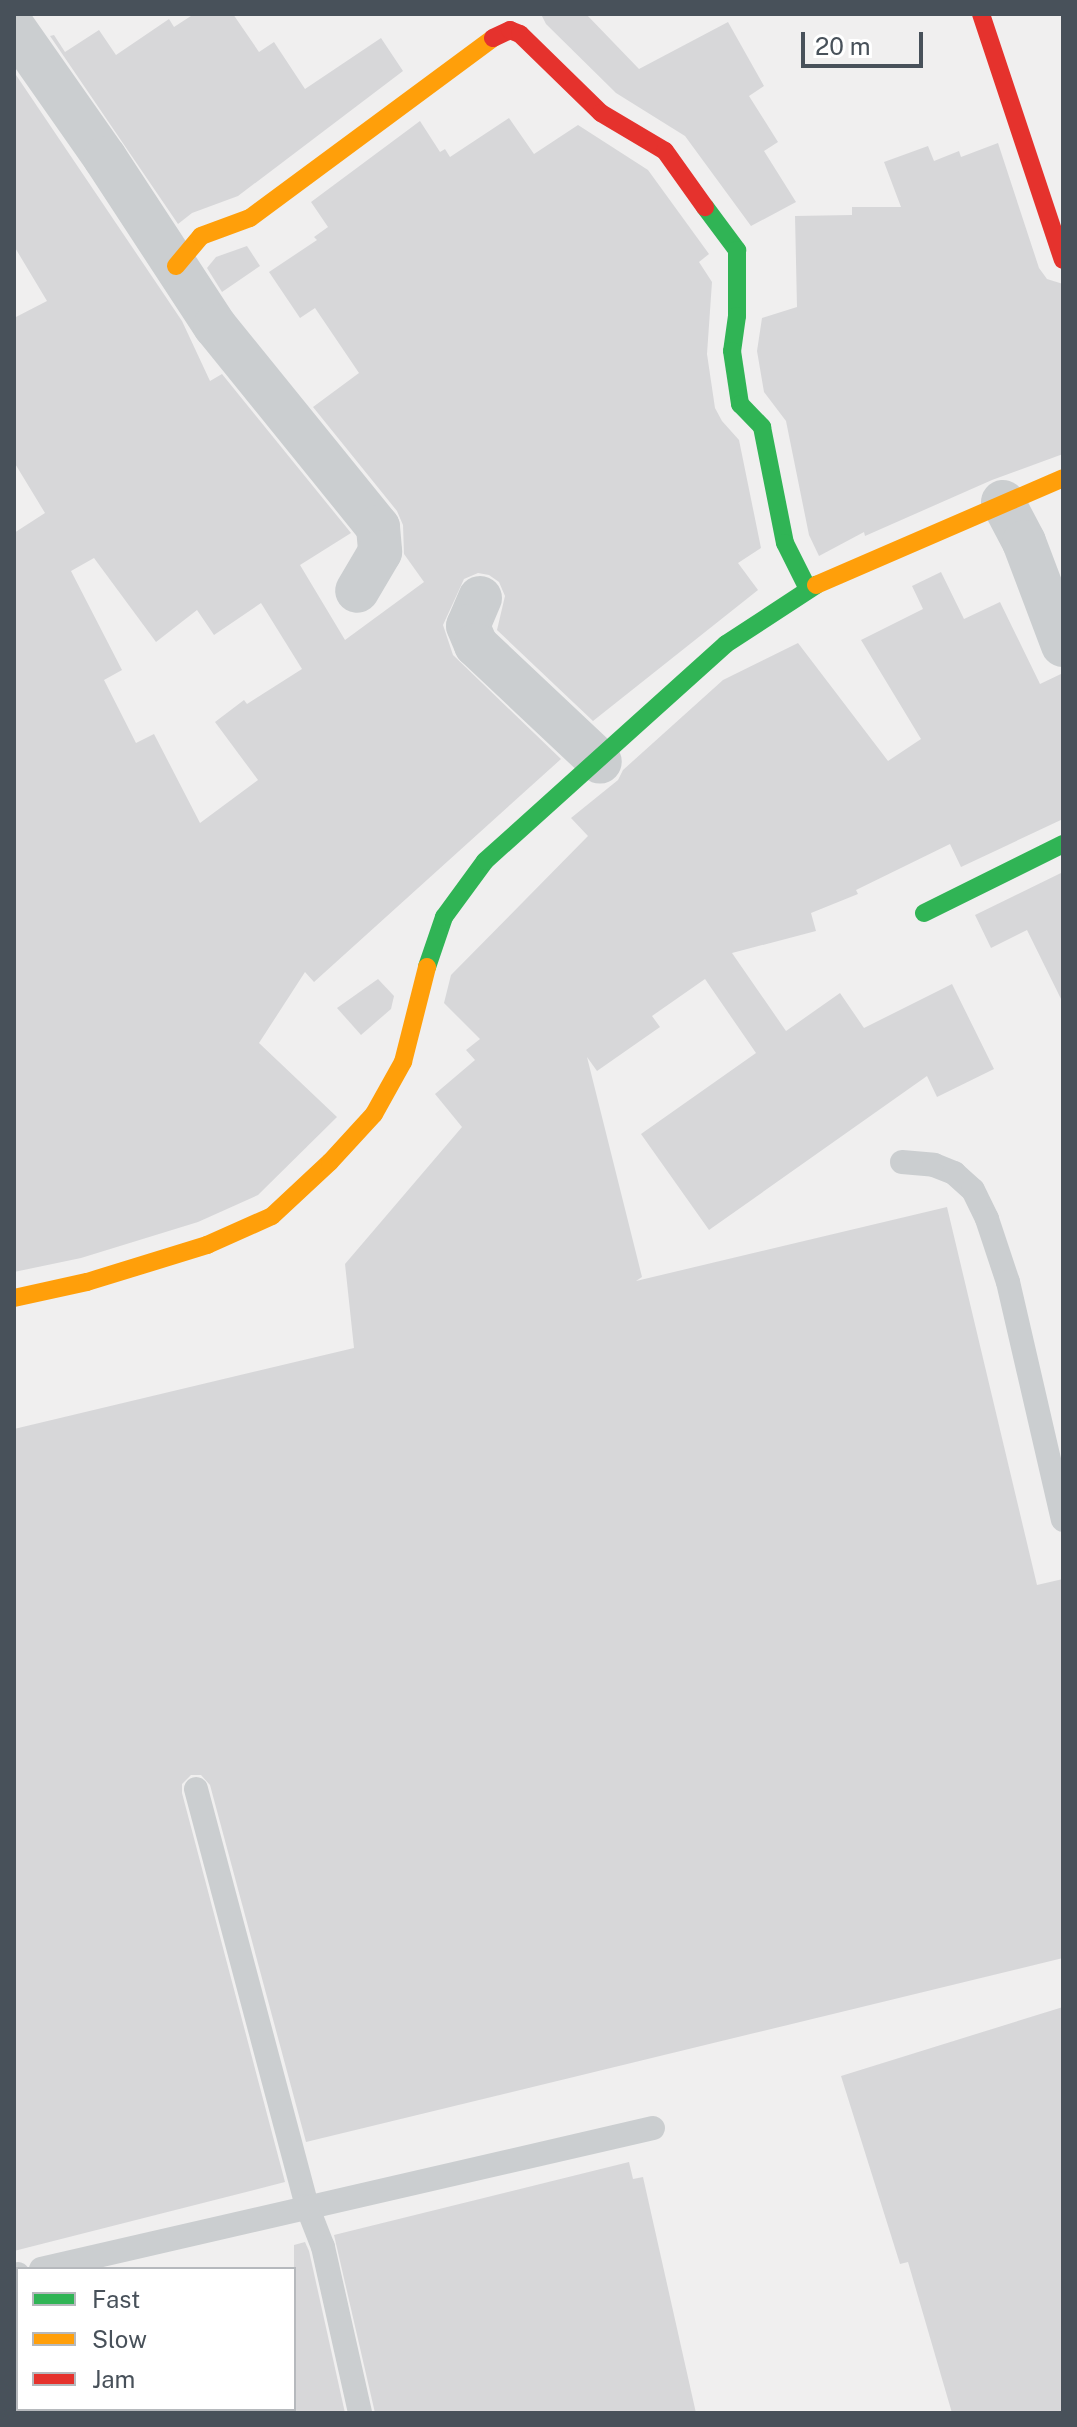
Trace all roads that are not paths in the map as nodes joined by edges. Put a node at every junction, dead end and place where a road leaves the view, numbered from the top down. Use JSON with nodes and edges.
{"nodes":[{"id":1,"x":981,"y":14,"type":"edge"},
{"id":2,"x":14,"y":28,"type":"edge"},
{"id":3,"x":1063,"y":260,"type":"edge"},
{"id":4,"x":176,"y":266,"type":"junction"},
{"id":5,"x":1063,"y":478,"type":"edge"},
{"id":6,"x":1013,"y":519,"type":"junction"},
{"id":7,"x":808,"y":589,"type":"junction"},
{"id":8,"x":357,"y":591,"type":"dead end"},
{"id":9,"x":480,"y":598,"type":"dead end"},
{"id":10,"x":1063,"y":645,"type":"edge"},
{"id":11,"x":600,"y":762,"type":"junction"},
{"id":12,"x":1063,"y":844,"type":"edge"},
{"id":13,"x":924,"y":913,"type":"dead end"},
{"id":14,"x":902,"y":1162,"type":"dead end"},
{"id":15,"x":14,"y":1298,"type":"edge"},
{"id":16,"x":1063,"y":1520,"type":"edge"},
{"id":17,"x":196,"y":1789,"type":"dead end"},
{"id":18,"x":653,"y":2128,"type":"dead end"},
{"id":19,"x":307,"y":2206,"type":"junction"},
{"id":20,"x":49,"y":2267,"type":"edge"},
{"id":21,"x":360,"y":2413,"type":"edge"}],
"edges":[{"from":1,"to":3,"type":"street"},
{"from":2,"to":4,"type":"street"},
{"from":4,"to":7,"type":"street"},
{"from":4,"to":8,"type":"street"},
{"from":5,"to":6,"type":"street"},
{"from":6,"to":7,"type":"street"},
{"from":6,"to":10,"type":"street"},
{"from":7,"to":11,"type":"street"},
{"from":9,"to":11,"type":"street"},
{"from":11,"to":15,"type":"street"},
{"from":12,"to":13,"type":"street"},
{"from":14,"to":16,"type":"lane"},
{"from":17,"to":19,"type":"lane"},
{"from":18,"to":19,"type":"lane"},
{"from":19,"to":20,"type":"lane"},
{"from":19,"to":21,"type":"lane"}]}
